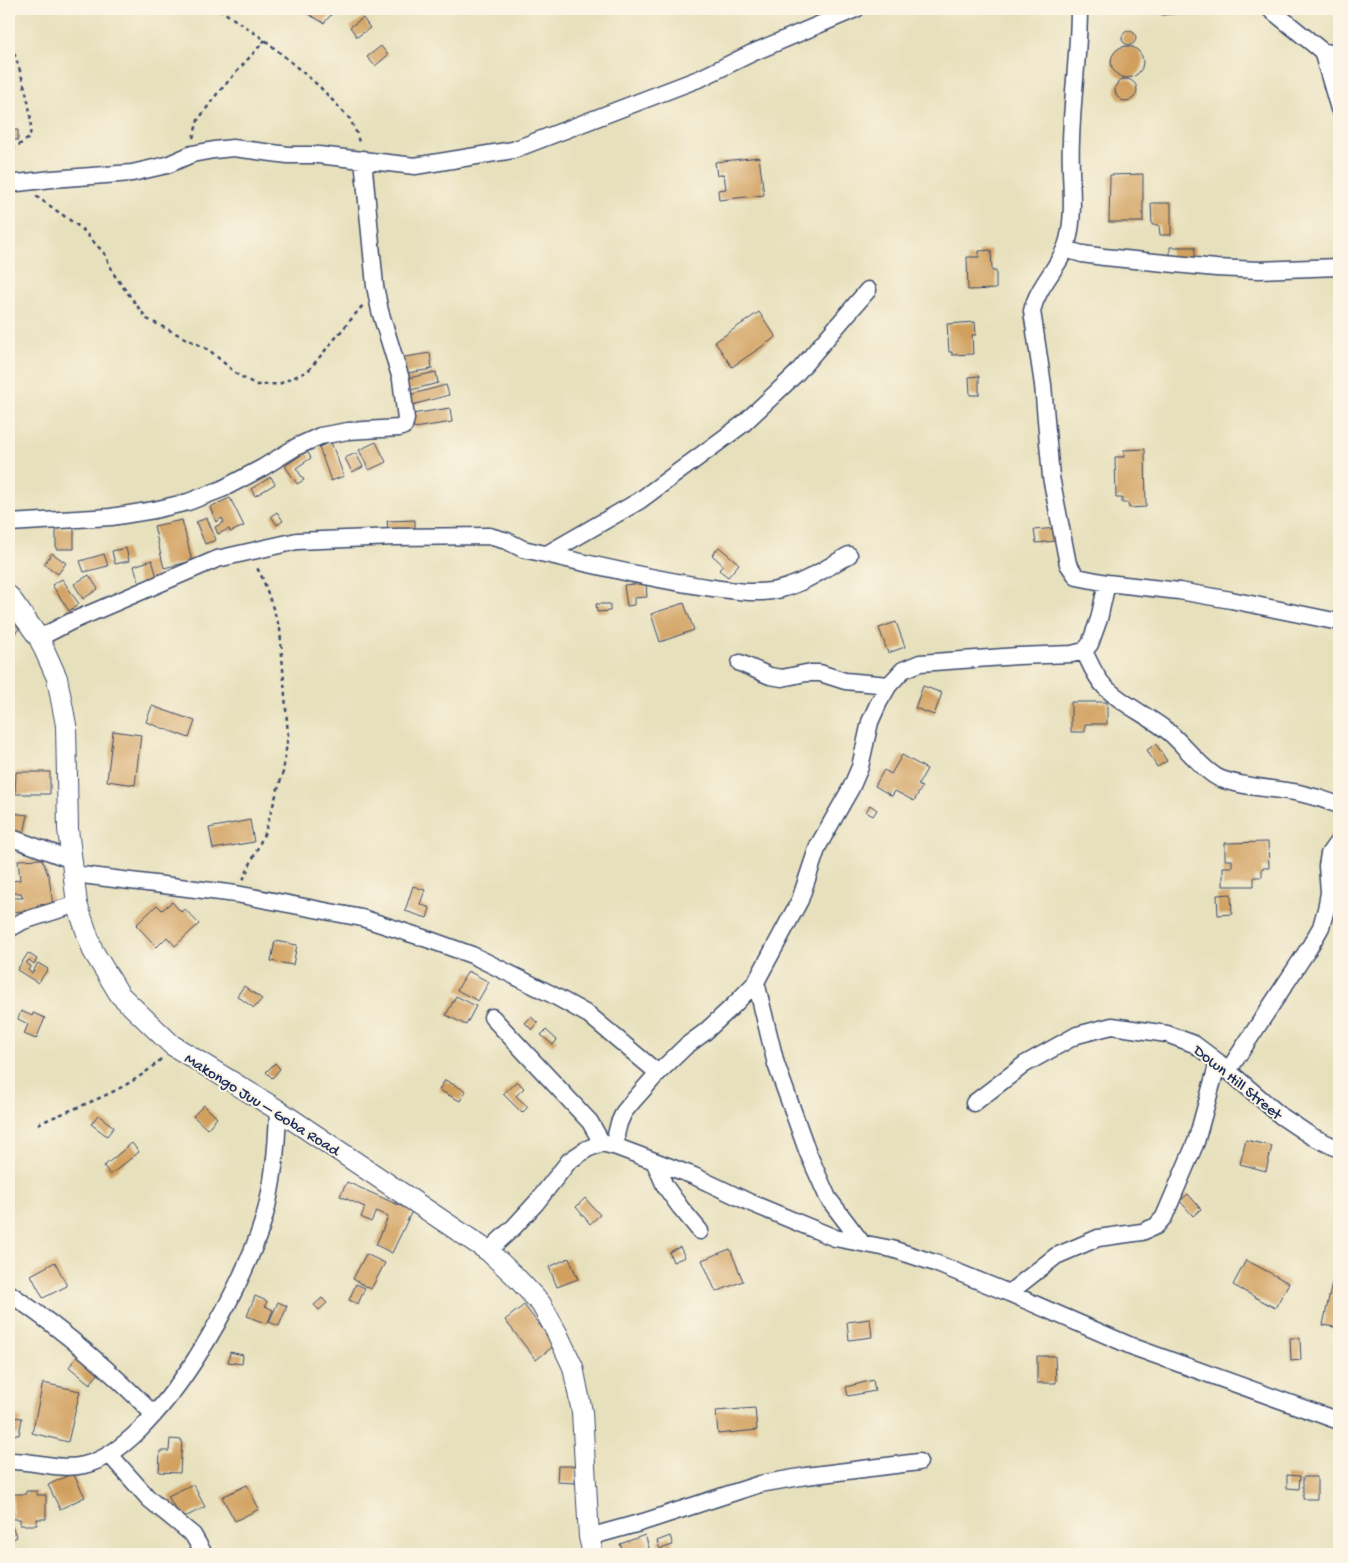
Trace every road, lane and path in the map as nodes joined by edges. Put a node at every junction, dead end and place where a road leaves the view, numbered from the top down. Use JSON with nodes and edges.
{"nodes":[{"id":1,"x":219,"y":9,"type":"edge"},
{"id":2,"x":856,"y":9,"type":"edge"},
{"id":3,"x":1079,"y":9,"type":"edge"},
{"id":4,"x":1270,"y":9,"type":"edge"},
{"id":5,"x":9,"y":38,"type":"edge"},
{"id":6,"x":265,"y":40,"type":"junction"},
{"id":7,"x":1322,"y":51,"type":"junction"},
{"id":8,"x":1339,"y":55,"type":"edge"},
{"id":9,"x":1339,"y":110,"type":"edge"},
{"id":10,"x":9,"y":152,"type":"edge"},
{"id":11,"x":192,"y":154,"type":"junction"},
{"id":12,"x":363,"y":159,"type":"junction"},
{"id":13,"x":14,"y":184,"type":"edge"},
{"id":14,"x":1065,"y":249,"type":"junction"},
{"id":15,"x":1339,"y":267,"type":"edge"},
{"id":16,"x":375,"y":286,"type":"junction"},
{"id":17,"x":868,"y":290,"type":"dead end"},
{"id":18,"x":9,"y":523,"type":"edge"},
{"id":19,"x":249,"y":551,"type":"junction"},
{"id":20,"x":547,"y":554,"type":"junction"},
{"id":21,"x":849,"y":555,"type":"dead end"},
{"id":22,"x":1107,"y":584,"type":"junction"},
{"id":23,"x":9,"y":596,"type":"edge"},
{"id":24,"x":1339,"y":622,"type":"edge"},
{"id":25,"x":39,"y":638,"type":"junction"},
{"id":26,"x":1084,"y":651,"type":"junction"},
{"id":27,"x":740,"y":663,"type":"dead end"},
{"id":28,"x":889,"y":684,"type":"junction"},
{"id":29,"x":1339,"y":805,"type":"edge"},
{"id":30,"x":9,"y":837,"type":"edge"},
{"id":31,"x":1339,"y":840,"type":"edge"},
{"id":32,"x":73,"y":867,"type":"junction"},
{"id":33,"x":236,"y":894,"type":"junction"},
{"id":34,"x":77,"y":904,"type":"junction"},
{"id":35,"x":9,"y":929,"type":"edge"},
{"id":36,"x":756,"y":982,"type":"junction"},
{"id":37,"x":492,"y":1017,"type":"dead end"},
{"id":38,"x":172,"y":1045,"type":"junction"},
{"id":39,"x":1223,"y":1066,"type":"junction"},
{"id":40,"x":658,"y":1073,"type":"junction"},
{"id":41,"x":974,"y":1103,"type":"dead end"},
{"id":42,"x":278,"y":1110,"type":"junction"},
{"id":43,"x":38,"y":1124,"type":"dead end"},
{"id":44,"x":610,"y":1145,"type":"junction"},
{"id":45,"x":1339,"y":1150,"type":"edge"},
{"id":46,"x":654,"y":1161,"type":"junction"},
{"id":47,"x":700,"y":1231,"type":"dead end"},
{"id":48,"x":862,"y":1243,"type":"junction"},
{"id":49,"x":488,"y":1251,"type":"junction"},
{"id":50,"x":1009,"y":1292,"type":"junction"},
{"id":51,"x":9,"y":1293,"type":"edge"},
{"id":52,"x":154,"y":1415,"type":"junction"},
{"id":53,"x":1339,"y":1421,"type":"edge"},
{"id":54,"x":110,"y":1455,"type":"junction"},
{"id":55,"x":9,"y":1461,"type":"edge"},
{"id":56,"x":919,"y":1462,"type":"dead end"},
{"id":57,"x":591,"y":1546,"type":"edge"},
{"id":58,"x":204,"y":1554,"type":"edge"}],
"edges":[{"from":1,"to":6,"type":"path"},
{"from":2,"to":12,"type":"street"},
{"from":3,"to":14,"type":"street"},
{"from":4,"to":7,"type":"street"},
{"from":5,"to":10,"type":"path"},
{"from":6,"to":11,"type":"path"},
{"from":6,"to":12,"type":"path"},
{"from":7,"to":8,"type":"street"},
{"from":7,"to":9,"type":"street"},
{"from":11,"to":12,"type":"street"},
{"from":11,"to":13,"type":"street"},
{"from":12,"to":16,"type":"street"},
{"from":13,"to":16,"type":"path"},
{"from":14,"to":15,"type":"street"},
{"from":14,"to":22,"type":"street"},
{"from":16,"to":18,"type":"street"},
{"from":17,"to":20,"type":"street"},
{"from":19,"to":20,"type":"street"},
{"from":19,"to":25,"type":"street"},
{"from":19,"to":33,"type":"path"},
{"from":20,"to":21,"type":"street"},
{"from":22,"to":24,"type":"street"},
{"from":22,"to":26,"type":"street"},
{"from":23,"to":25,"type":"street","name":"Makongo Juu – Goba Road"},
{"from":25,"to":32,"type":"street","name":"Makongo Juu – Goba Road"},
{"from":26,"to":28,"type":"street"},
{"from":26,"to":29,"type":"street"},
{"from":27,"to":28,"type":"street"},
{"from":28,"to":36,"type":"street"},
{"from":30,"to":32,"type":"street"},
{"from":31,"to":39,"type":"street"},
{"from":32,"to":33,"type":"street"},
{"from":32,"to":34,"type":"street","name":"Makongo Juu – Goba Road"},
{"from":33,"to":40,"type":"street"},
{"from":34,"to":35,"type":"street"},
{"from":34,"to":38,"type":"street","name":"Makongo Juu – Goba Road"},
{"from":36,"to":40,"type":"street"},
{"from":36,"to":48,"type":"street"},
{"from":37,"to":44,"type":"street"},
{"from":38,"to":42,"type":"street","name":"Makongo Juu – Goba Road"},
{"from":38,"to":43,"type":"path"},
{"from":39,"to":41,"type":"street","name":"Down Hill Street"},
{"from":39,"to":45,"type":"street","name":"Down Hill Street"},
{"from":39,"to":50,"type":"street"},
{"from":40,"to":44,"type":"street"},
{"from":42,"to":49,"type":"street","name":"Makongo Juu – Goba Road"},
{"from":42,"to":52,"type":"street"},
{"from":44,"to":46,"type":"street"},
{"from":44,"to":49,"type":"street"},
{"from":46,"to":47,"type":"street"},
{"from":46,"to":48,"type":"street"},
{"from":48,"to":50,"type":"street"},
{"from":49,"to":57,"type":"street","name":"Makongo Juu – Goba Road"},
{"from":50,"to":53,"type":"street"},
{"from":51,"to":52,"type":"street"},
{"from":52,"to":54,"type":"street"},
{"from":54,"to":55,"type":"street"},
{"from":54,"to":58,"type":"street"},
{"from":56,"to":57,"type":"street"}]}
